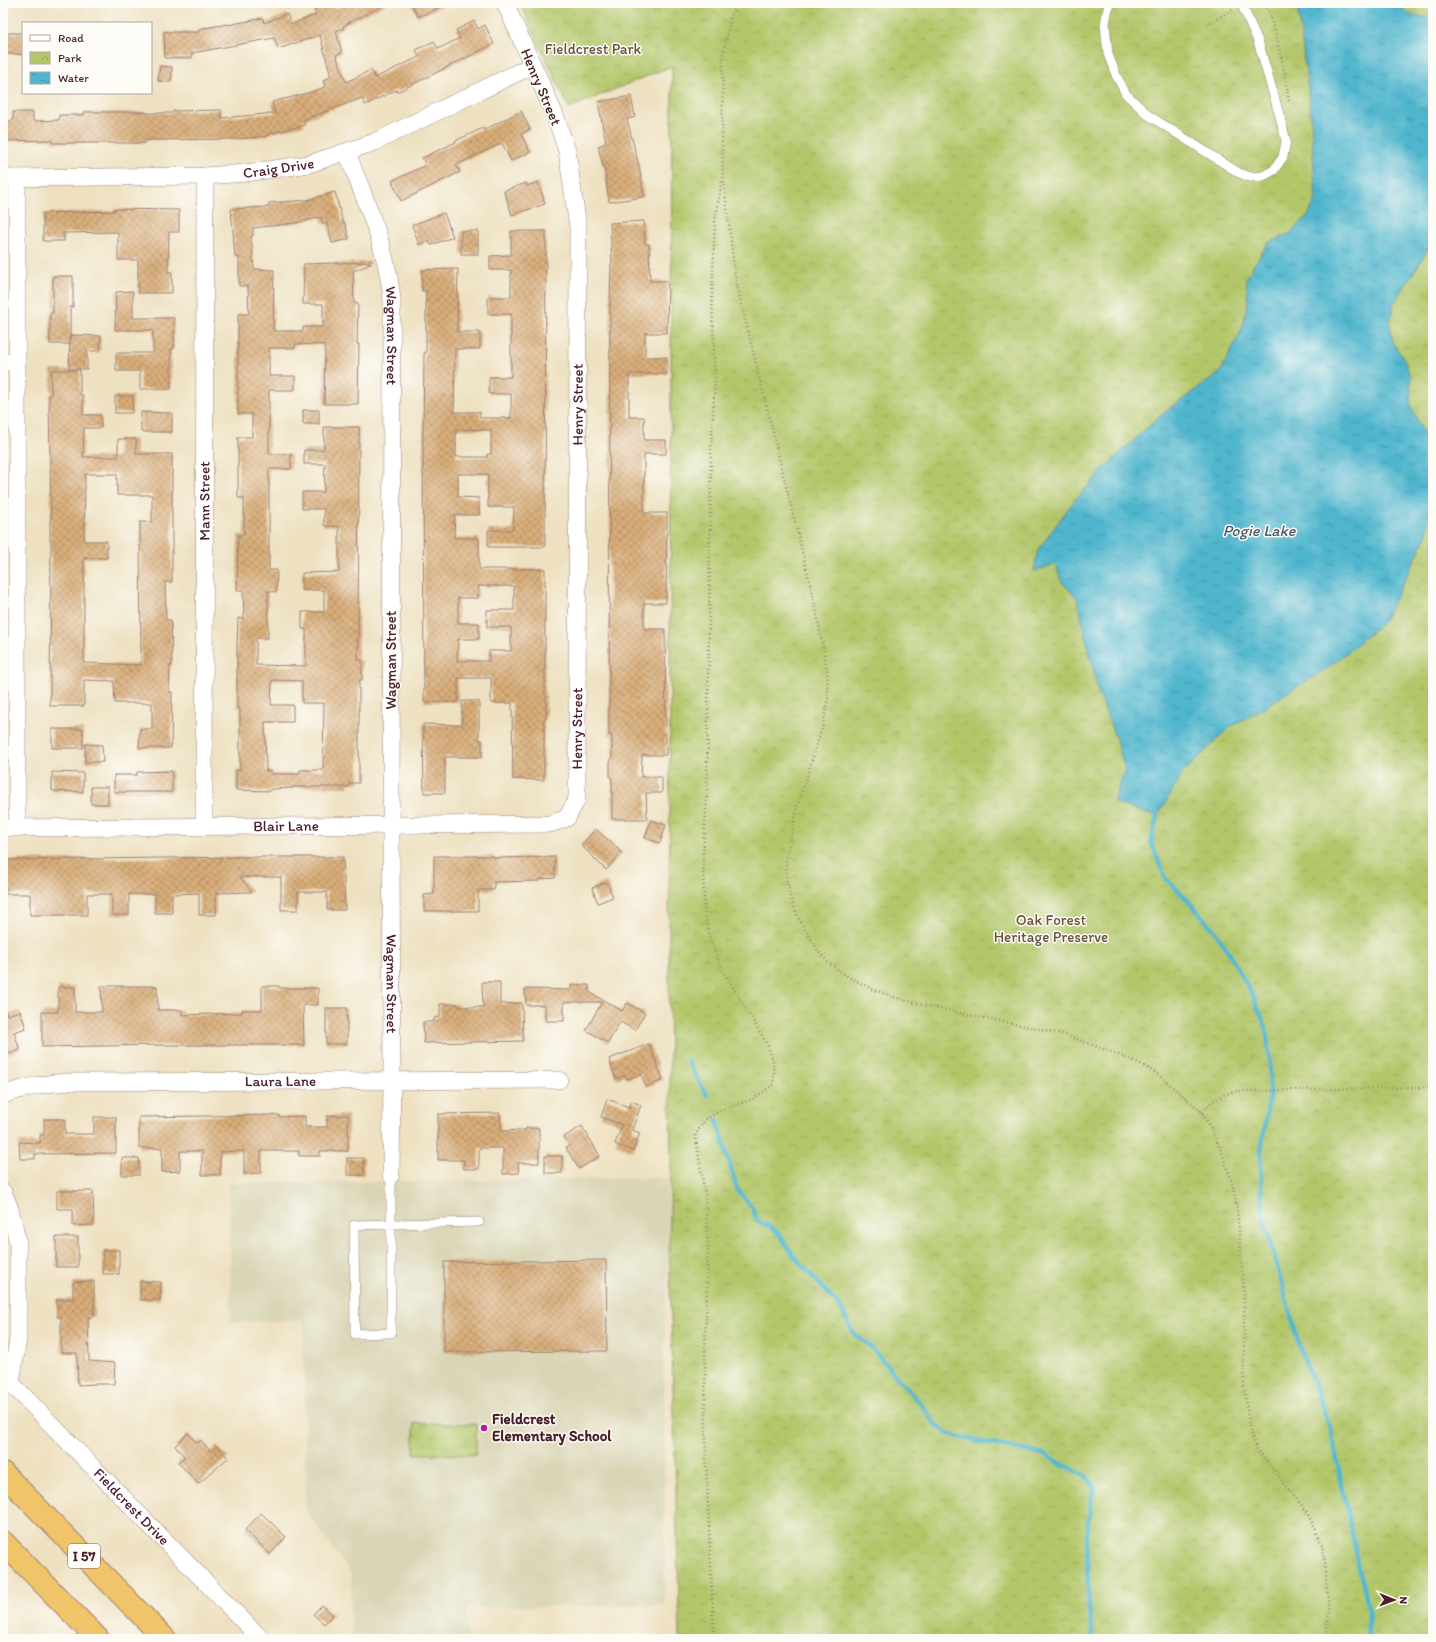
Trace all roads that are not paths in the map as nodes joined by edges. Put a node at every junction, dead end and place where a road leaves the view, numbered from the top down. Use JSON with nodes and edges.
{"nodes":[{"id":1,"x":505,"y":3,"type":"edge"},
{"id":2,"x":1109,"y":3,"type":"edge"},
{"id":3,"x":1241,"y":3,"type":"edge"},
{"id":4,"x":533,"y":65,"type":"junction"},
{"id":5,"x":347,"y":152,"type":"junction"},
{"id":6,"x":205,"y":176,"type":"junction"},
{"id":7,"x":10,"y":178,"type":"edge"},
{"id":8,"x":10,"y":362,"type":"edge"},
{"id":9,"x":568,"y":818,"type":"joint"},
{"id":10,"x":391,"y":824,"type":"junction"},
{"id":11,"x":204,"y":826,"type":"junction"},
{"id":12,"x":10,"y":828,"type":"edge"},
{"id":13,"x":392,"y":1080,"type":"junction"},
{"id":14,"x":559,"y":1080,"type":"dead end"},
{"id":15,"x":3,"y":1095,"type":"edge"},
{"id":16,"x":391,"y":1175,"type":"joint"},
{"id":17,"x":3,"y":1192,"type":"edge"},
{"id":18,"x":479,"y":1222,"type":"dead end"},
{"id":19,"x":391,"y":1225,"type":"junction"},
{"id":20,"x":7,"y":1379,"type":"edge"},
{"id":21,"x":3,"y":1473,"type":"edge"},
{"id":22,"x":3,"y":1542,"type":"edge"},
{"id":23,"x":98,"y":1639,"type":"edge"},
{"id":24,"x":165,"y":1639,"type":"edge"},
{"id":25,"x":261,"y":1639,"type":"edge"}],
"edges":[{"from":1,"to":4,"type":"street","name":"Henry Street"},
{"from":2,"to":3,"type":"lane"},
{"from":4,"to":5,"type":"street","name":"Craig Drive"},
{"from":4,"to":9,"type":"street","name":"Henry Street"},
{"from":5,"to":6,"type":"street","name":"Craig Drive"},
{"from":5,"to":10,"type":"street","name":"Wagman Street"},
{"from":6,"to":7,"type":"street","name":"Craig Drive"},
{"from":6,"to":11,"type":"street","name":"Mann Street"},
{"from":7,"to":8,"type":"street"},
{"from":8,"to":12,"type":"street"},
{"from":9,"to":10,"type":"street","name":"Blair Lane"},
{"from":10,"to":11,"type":"street","name":"Blair Lane"},
{"from":10,"to":13,"type":"street","name":"Wagman Street"},
{"from":11,"to":12,"type":"street","name":"Blair Lane"},
{"from":13,"to":14,"type":"street","name":"Laura Lane"},
{"from":13,"to":15,"type":"street","name":"Laura Lane"},
{"from":13,"to":16,"type":"street","name":"Wagman Street"},
{"from":16,"to":19,"type":"lane"},
{"from":17,"to":20,"type":"street"},
{"from":18,"to":19,"type":"lane"},
{"from":19,"to":19,"type":"lane"},
{"from":20,"to":25,"type":"street","name":"Fieldcrest Drive"},
{"from":21,"to":24,"type":"highway","number":"I 57"},
{"from":22,"to":23,"type":"highway"}]}
